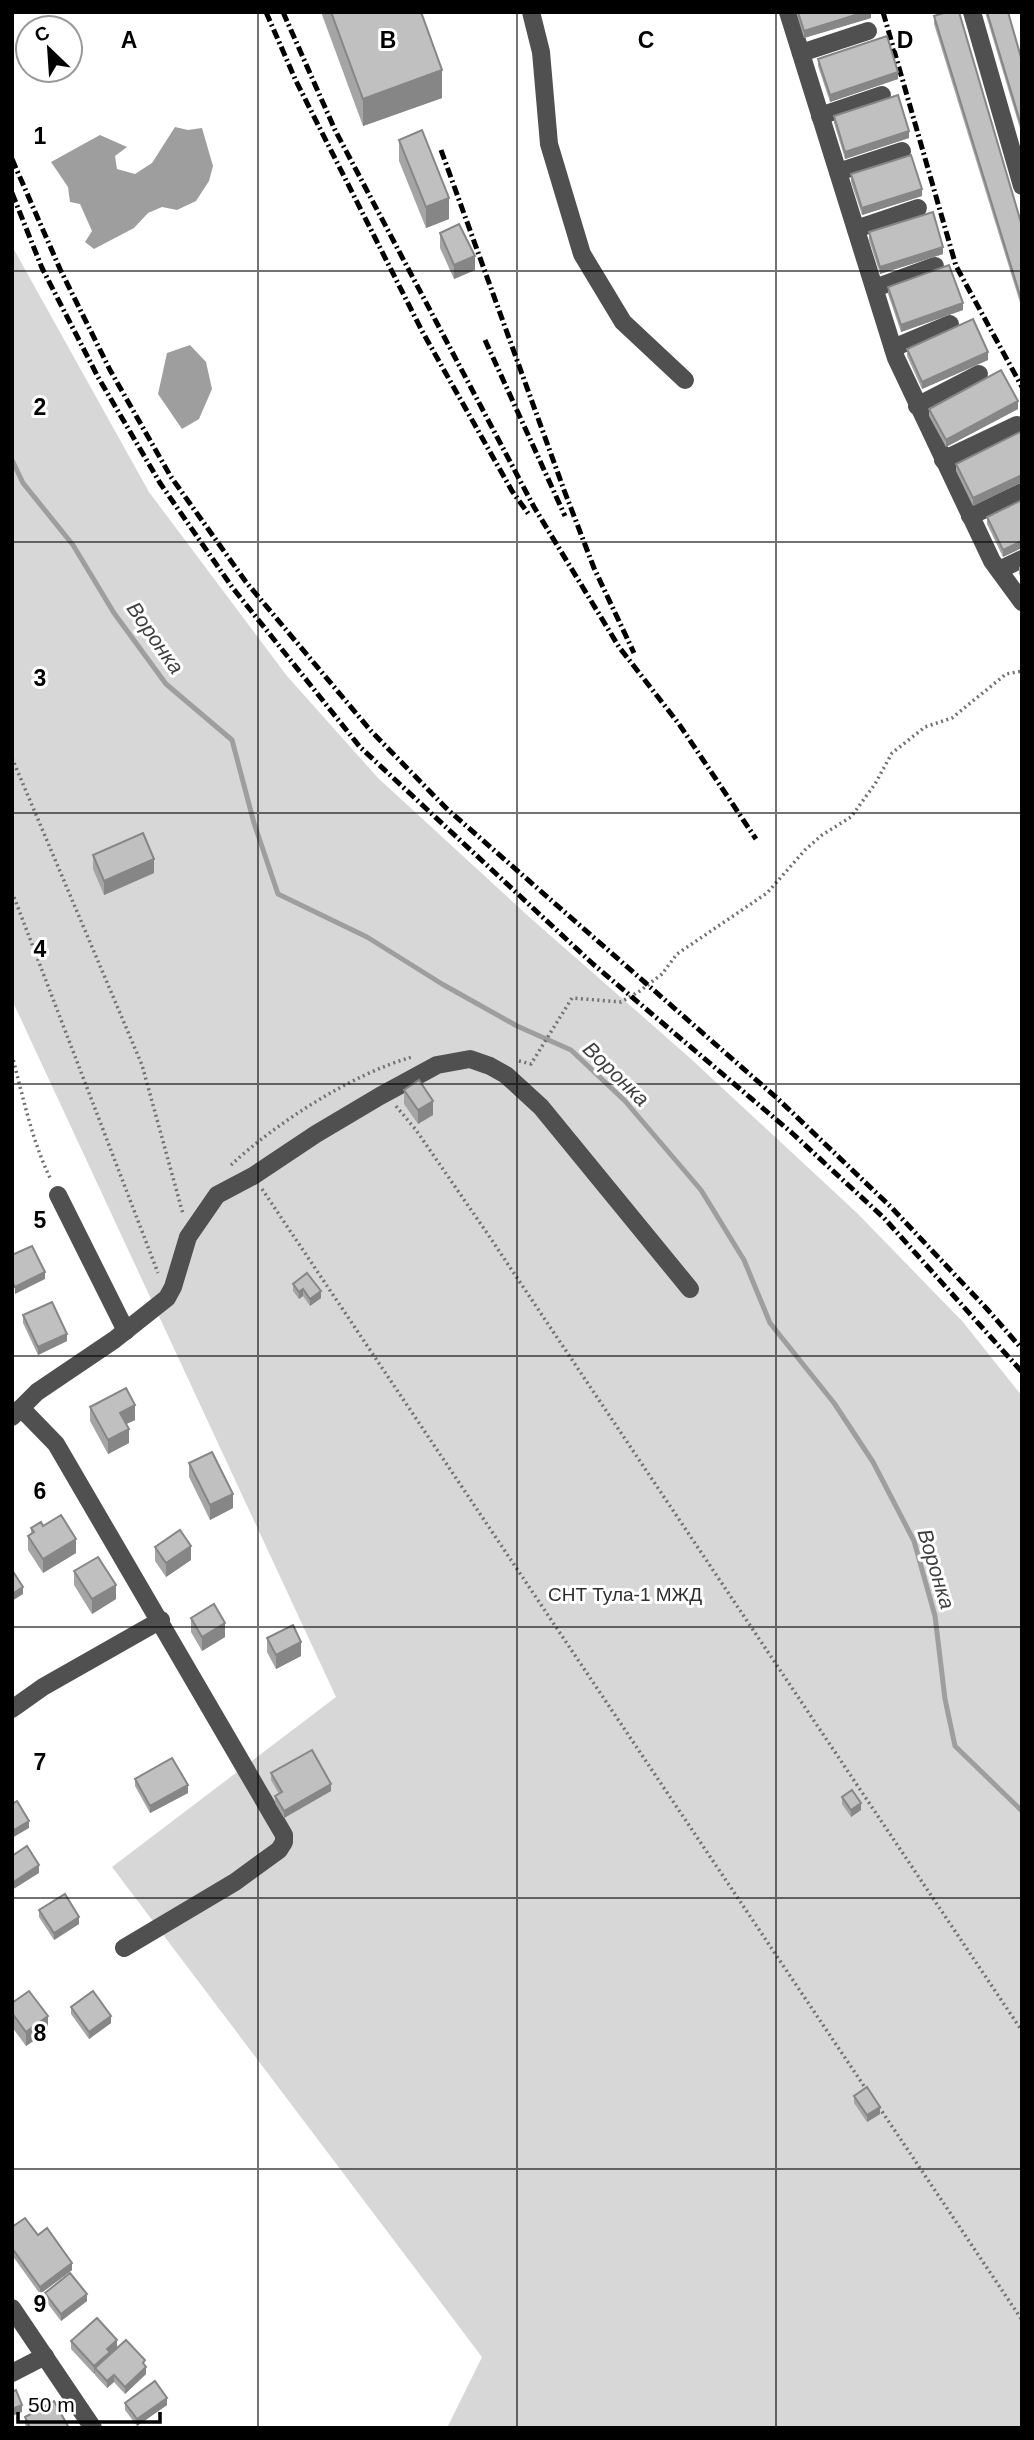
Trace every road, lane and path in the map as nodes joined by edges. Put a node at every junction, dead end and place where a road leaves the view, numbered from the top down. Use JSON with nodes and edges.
{"nodes":[{"id":1,"x":531,"y":12,"type":"edge"},
{"id":2,"x":788,"y":12,"type":"edge"},
{"id":3,"x":972,"y":12,"type":"edge"},
{"id":4,"x":867,"y":31,"type":"dead end"},
{"id":5,"x":801,"y":53,"type":"junction"},
{"id":6,"x":882,"y":95,"type":"dead end"},
{"id":7,"x":820,"y":116,"type":"junction"},
{"id":8,"x":902,"y":151,"type":"dead end"},
{"id":9,"x":838,"y":172,"type":"junction"},
{"id":10,"x":1022,"y":186,"type":"edge"},
{"id":11,"x":918,"y":208,"type":"dead end"},
{"id":12,"x":856,"y":229,"type":"junction"},
{"id":13,"x":935,"y":266,"type":"dead end"},
{"id":14,"x":875,"y":288,"type":"junction"},
{"id":15,"x":950,"y":324,"type":"dead end"},
{"id":16,"x":893,"y":348,"type":"junction"},
{"id":17,"x":979,"y":374,"type":"dead end"},
{"id":18,"x":685,"y":380,"type":"dead end"},
{"id":19,"x":917,"y":406,"type":"junction"},
{"id":20,"x":1017,"y":425,"type":"dead end"},
{"id":21,"x":943,"y":460,"type":"junction"},
{"id":22,"x":1022,"y":492,"type":"edge"},
{"id":23,"x":970,"y":516,"type":"junction"},
{"id":24,"x":1022,"y":559,"type":"edge"},
{"id":25,"x":999,"y":570,"type":"junction"},
{"id":26,"x":1022,"y":602,"type":"edge"},
{"id":27,"x":1022,"y":671,"type":"edge"},
{"id":28,"x":12,"y":758,"type":"edge"},
{"id":29,"x":12,"y":892,"type":"edge"},
{"id":30,"x":424,"y":1053,"type":"dead end"},
{"id":31,"x":12,"y":1055,"type":"edge"},
{"id":32,"x":531,"y":1064,"type":"dead end"},
{"id":33,"x":380,"y":1096,"type":"junction"},
{"id":34,"x":230,"y":1166,"type":"dead end"},
{"id":35,"x":253,"y":1176,"type":"junction"},
{"id":36,"x":58,"y":1195,"type":"joint"},
{"id":37,"x":188,"y":1237,"type":"junction"},
{"id":38,"x":690,"y":1289,"type":"dead end"},
{"id":39,"x":167,"y":1298,"type":"junction"},
{"id":40,"x":126,"y":1331,"type":"junction"},
{"id":41,"x":17,"y":1413,"type":"edge"},
{"id":42,"x":161,"y":1620,"type":"junction"},
{"id":43,"x":12,"y":1709,"type":"edge"},
{"id":44,"x":124,"y":1948,"type":"dead end"},
{"id":45,"x":1022,"y":2031,"type":"edge"},
{"id":46,"x":12,"y":2308,"type":"edge"},
{"id":47,"x":1022,"y":2320,"type":"edge"},
{"id":48,"x":45,"y":2356,"type":"junction"},
{"id":49,"x":12,"y":2373,"type":"edge"},
{"id":50,"x":93,"y":2428,"type":"edge"}],
"edges":[{"from":1,"to":18,"type":"street"},
{"from":2,"to":5,"type":"street"},
{"from":3,"to":10,"type":"street"},
{"from":4,"to":5,"type":"street"},
{"from":5,"to":7,"type":"street"},
{"from":6,"to":7,"type":"street"},
{"from":7,"to":9,"type":"street"},
{"from":8,"to":9,"type":"street"},
{"from":9,"to":12,"type":"street"},
{"from":11,"to":12,"type":"street"},
{"from":12,"to":14,"type":"street"},
{"from":13,"to":14,"type":"street"},
{"from":14,"to":16,"type":"street"},
{"from":15,"to":16,"type":"street"},
{"from":16,"to":19,"type":"street"},
{"from":17,"to":19,"type":"street"},
{"from":19,"to":21,"type":"street"},
{"from":20,"to":21,"type":"street"},
{"from":21,"to":23,"type":"street"},
{"from":22,"to":23,"type":"street"},
{"from":23,"to":25,"type":"street"},
{"from":24,"to":25,"type":"street"},
{"from":25,"to":26,"type":"street"},
{"from":27,"to":32,"type":"path"},
{"from":28,"to":37,"type":"path"},
{"from":29,"to":39,"type":"path"},
{"from":30,"to":34,"type":"path"},
{"from":31,"to":36,"type":"path"},
{"from":33,"to":35,"type":"street"},
{"from":33,"to":38,"type":"street"},
{"from":33,"to":45,"type":"path"},
{"from":35,"to":37,"type":"street"},
{"from":35,"to":47,"type":"path"},
{"from":36,"to":40,"type":"street"},
{"from":37,"to":39,"type":"street"},
{"from":39,"to":40,"type":"street"},
{"from":40,"to":41,"type":"street"},
{"from":41,"to":42,"type":"street"},
{"from":42,"to":43,"type":"street"},
{"from":42,"to":44,"type":"street"},
{"from":46,"to":48,"type":"street"},
{"from":48,"to":49,"type":"street"},
{"from":48,"to":50,"type":"street"}]}
